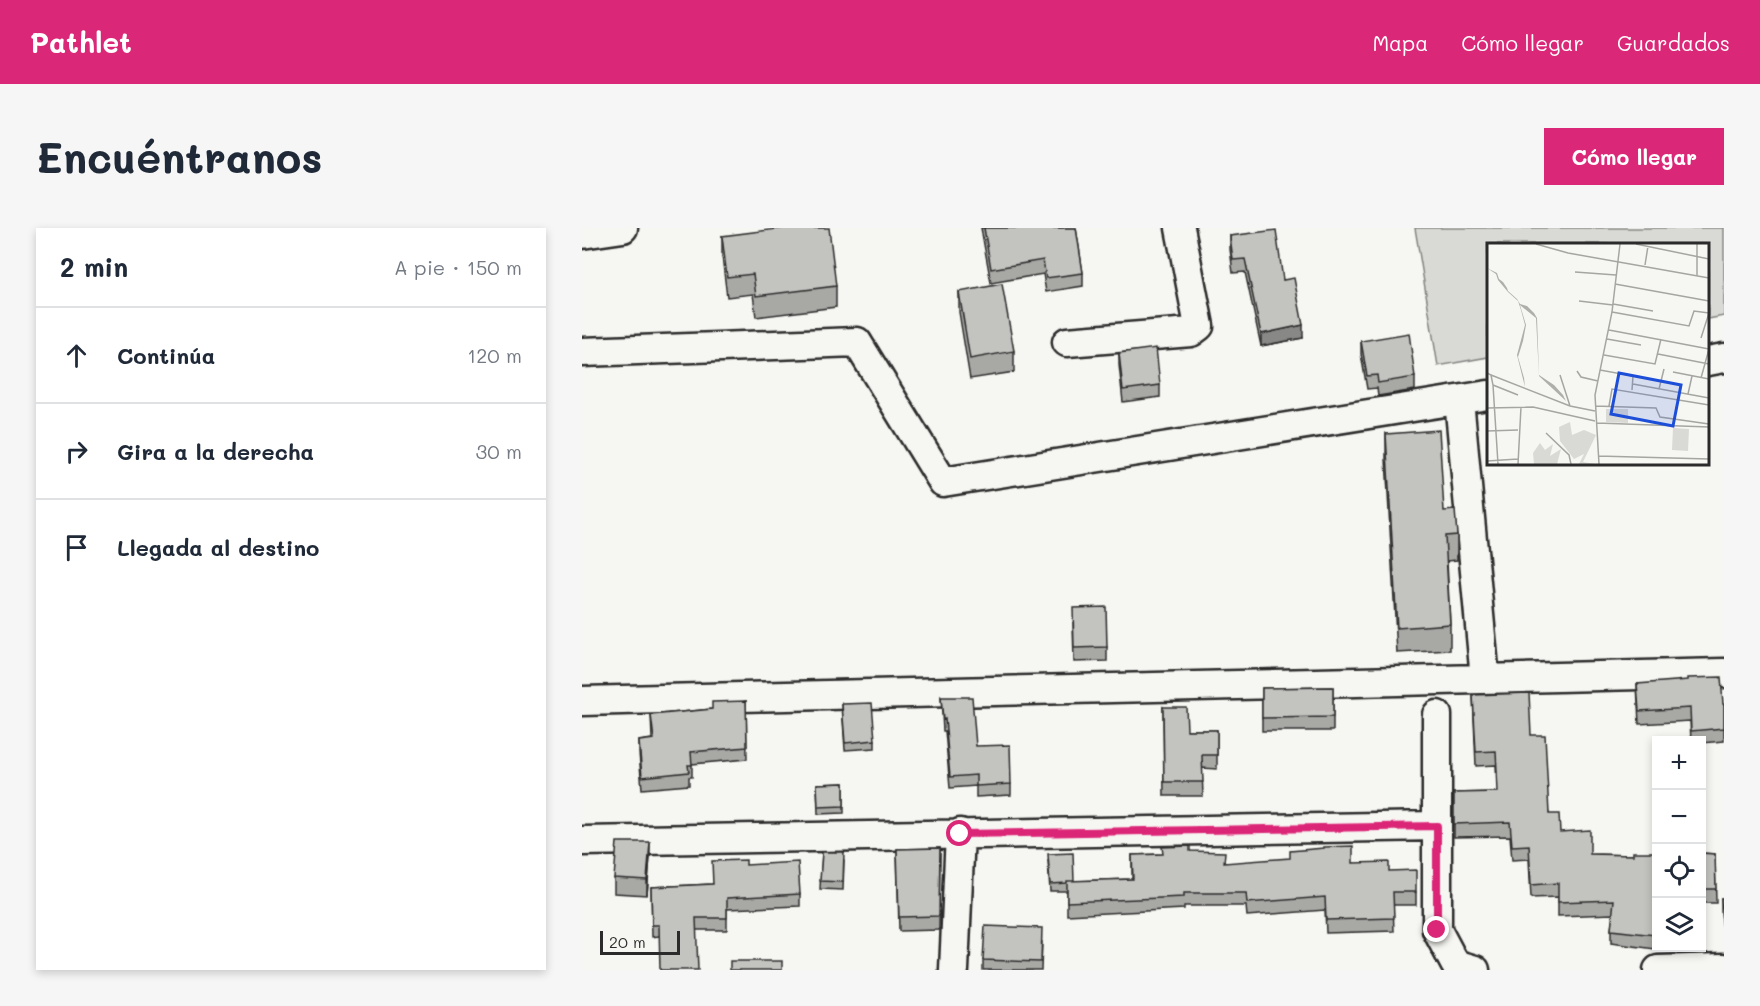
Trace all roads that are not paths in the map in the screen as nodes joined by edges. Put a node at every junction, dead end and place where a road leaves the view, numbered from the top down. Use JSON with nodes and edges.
{"nodes":[{"id":1,"x":623,"y":228,"type":"edge"},
{"id":2,"x":1180,"y":228,"type":"edge"},
{"id":3,"x":582,"y":234,"type":"edge"},
{"id":4,"x":1067,"y":342,"type":"dead end"},
{"id":5,"x":582,"y":352,"type":"edge"},
{"id":6,"x":1724,"y":358,"type":"edge"},
{"id":7,"x":1709,"y":361,"type":"edge"},
{"id":8,"x":1487,"y":395,"type":"edge"},
{"id":9,"x":1459,"y":400,"type":"junction"},
{"id":10,"x":1724,"y":673,"type":"edge"},
{"id":11,"x":1485,"y":679,"type":"junction"},
{"id":12,"x":582,"y":701,"type":"edge"},
{"id":13,"x":1437,"y":715,"type":"dead end"},
{"id":14,"x":1437,"y":826,"type":"junction"},
{"id":15,"x":960,"y":834,"type":"junction"},
{"id":16,"x":582,"y":841,"type":"edge"},
{"id":17,"x":1724,"y":968,"type":"edge"},
{"id":18,"x":954,"y":970,"type":"edge"},
{"id":19,"x":1475,"y":970,"type":"edge"},
{"id":20,"x":1658,"y":970,"type":"edge"}],
"edges":[{"from":1,"to":3,"type":"street"},
{"from":2,"to":4,"type":"street"},
{"from":5,"to":9,"type":"street"},
{"from":6,"to":7,"type":"street"},
{"from":8,"to":9,"type":"street"},
{"from":9,"to":11,"type":"street"},
{"from":10,"to":11,"type":"street"},
{"from":11,"to":12,"type":"street"},
{"from":13,"to":14,"type":"street"},
{"from":14,"to":15,"type":"street"},
{"from":14,"to":19,"type":"street"},
{"from":15,"to":16,"type":"street"},
{"from":15,"to":18,"type":"street"},
{"from":17,"to":20,"type":"street"}]}
